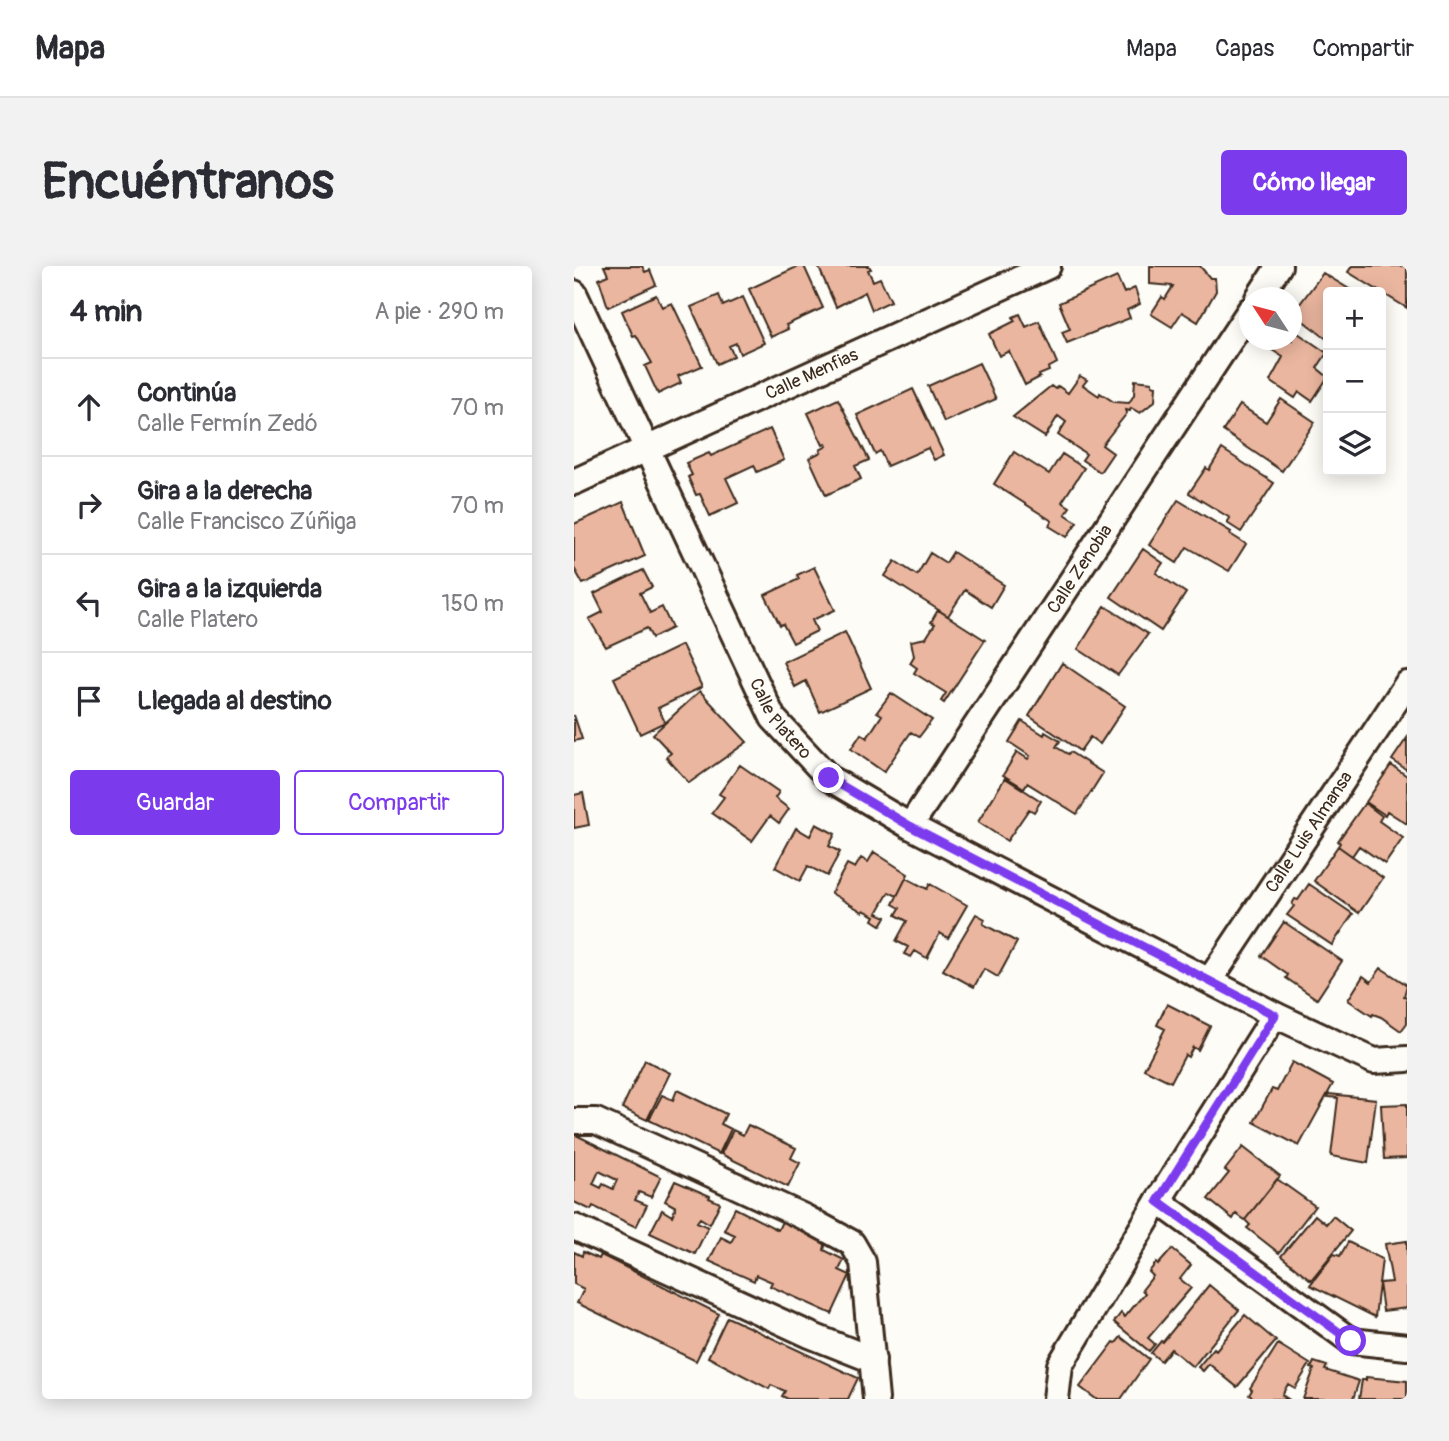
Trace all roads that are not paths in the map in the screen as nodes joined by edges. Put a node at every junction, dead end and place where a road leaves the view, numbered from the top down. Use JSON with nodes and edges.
{"nodes":[{"id":1,"x":1048,"y":266,"type":"edge"},
{"id":2,"x":1279,"y":266,"type":"edge"},
{"id":3,"x":1265,"y":287,"type":"edge"},
{"id":4,"x":574,"y":293,"type":"edge"},
{"id":5,"x":1239,"y":327,"type":"edge"},
{"id":6,"x":646,"y":449,"type":"junction"},
{"id":7,"x":574,"y":482,"type":"edge"},
{"id":8,"x":1407,"y":684,"type":"edge"},
{"id":9,"x":910,"y":826,"type":"junction"},
{"id":10,"x":1210,"y":979,"type":"junction"},
{"id":11,"x":1275,"y":1015,"type":"junction"},
{"id":12,"x":1407,"y":1059,"type":"edge"},
{"id":13,"x":574,"y":1121,"type":"edge"},
{"id":14,"x":1158,"y":1201,"type":"junction"},
{"id":15,"x":574,"y":1227,"type":"edge"},
{"id":16,"x":1407,"y":1347,"type":"edge"},
{"id":17,"x":873,"y":1360,"type":"junction"},
{"id":18,"x":876,"y":1399,"type":"edge"},
{"id":19,"x":1056,"y":1399,"type":"edge"}],
"edges":[{"from":1,"to":6,"type":"street","name":"Calle Menfias"},
{"from":2,"to":3,"type":"street"},
{"from":4,"to":6,"type":"street","name":"Calle Platero"},
{"from":5,"to":9,"type":"street","name":"Calle Zenobia"},
{"from":6,"to":7,"type":"street","name":"Calle Menfias"},
{"from":6,"to":9,"type":"street","name":"Calle Platero"},
{"from":8,"to":10,"type":"street","name":"Calle Luis Almansa"},
{"from":9,"to":10,"type":"street","name":"Calle Platero"},
{"from":10,"to":11,"type":"street","name":"Calle Platero"},
{"from":11,"to":12,"type":"street","name":"Calle Platero"},
{"from":11,"to":14,"type":"street"},
{"from":13,"to":17,"type":"street"},
{"from":14,"to":16,"type":"street"},
{"from":14,"to":19,"type":"street"},
{"from":15,"to":17,"type":"street"},
{"from":17,"to":18,"type":"street"}]}
